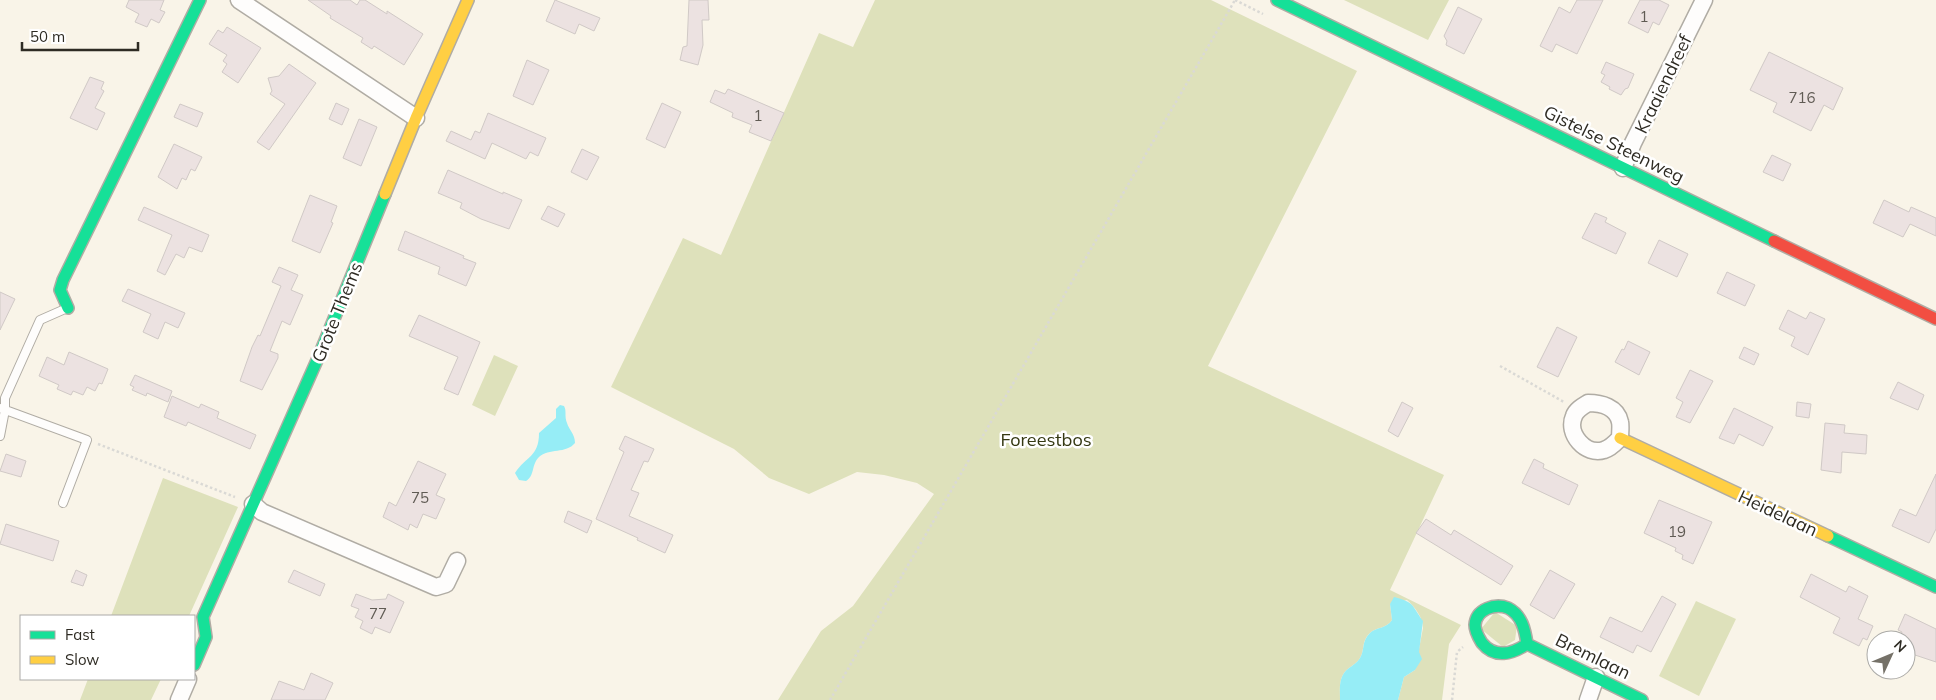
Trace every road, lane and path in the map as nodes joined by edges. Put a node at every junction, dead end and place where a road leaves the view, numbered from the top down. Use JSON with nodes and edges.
{"nodes":[{"id":1,"x":200,"y":0,"type":"edge"},
{"id":2,"x":239,"y":0,"type":"edge"},
{"id":3,"x":468,"y":0,"type":"edge"},
{"id":4,"x":1235,"y":0,"type":"edge"},
{"id":5,"x":1277,"y":0,"type":"edge"},
{"id":6,"x":1704,"y":0,"type":"edge"},
{"id":7,"x":416,"y":118,"type":"junction"},
{"id":8,"x":1623,"y":168,"type":"junction"},
{"id":9,"x":68,"y":308,"type":"joint"},
{"id":10,"x":1936,"y":319,"type":"edge"},
{"id":11,"x":1500,"y":366,"type":"dead end"},
{"id":12,"x":3,"y":409,"type":"edge"},
{"id":13,"x":1578,"y":410,"type":"junction"},
{"id":14,"x":0,"y":436,"type":"edge"},
{"id":15,"x":1620,"y":438,"type":"junction"},
{"id":16,"x":87,"y":440,"type":"junction"},
{"id":17,"x":63,"y":503,"type":"dead end"},
{"id":18,"x":254,"y":504,"type":"junction"},
{"id":19,"x":457,"y":561,"type":"dead end"},
{"id":20,"x":1936,"y":587,"type":"edge"},
{"id":21,"x":1477,"y":636,"type":"junction"},
{"id":22,"x":1528,"y":644,"type":"junction"},
{"id":23,"x":195,"y":663,"type":"edge"},
{"id":24,"x":1596,"y":677,"type":"junction"},
{"id":25,"x":188,"y":680,"type":"edge"},
{"id":26,"x":178,"y":700,"type":"edge"},
{"id":27,"x":830,"y":700,"type":"edge"},
{"id":28,"x":1452,"y":700,"type":"edge"},
{"id":29,"x":1588,"y":700,"type":"edge"},
{"id":30,"x":1642,"y":700,"type":"edge"}],
"edges":[{"from":1,"to":9,"type":"street"},
{"from":2,"to":7,"type":"street"},
{"from":3,"to":7,"type":"street","name":"Grote Thems"},
{"from":4,"to":27,"type":"path"},
{"from":5,"to":8,"type":"street","name":"Gistelse Steenweg"},
{"from":6,"to":8,"type":"street","name":"Kraaiendreef"},
{"from":7,"to":18,"type":"street","name":"Grote Thems"},
{"from":8,"to":10,"type":"street","name":"Gistelse Steenweg"},
{"from":9,"to":12,"type":"lane"},
{"from":11,"to":13,"type":"path"},
{"from":12,"to":14,"type":"lane"},
{"from":12,"to":16,"type":"lane"},
{"from":13,"to":15,"type":"street"},
{"from":13,"to":15,"type":"street"},
{"from":15,"to":20,"type":"street","name":"Heidelaan"},
{"from":16,"to":17,"type":"lane"},
{"from":16,"to":18,"type":"path"},
{"from":18,"to":19,"type":"street"},
{"from":18,"to":23,"type":"street","name":"Grote Thems"},
{"from":21,"to":22,"type":"street","name":"Bremlaan"},
{"from":21,"to":22,"type":"street","name":"Bremlaan"},
{"from":21,"to":28,"type":"path"},
{"from":22,"to":24,"type":"street","name":"Bremlaan"},
{"from":24,"to":29,"type":"street"},
{"from":24,"to":30,"type":"street","name":"Bremlaan"},
{"from":25,"to":26,"type":"street"}]}
